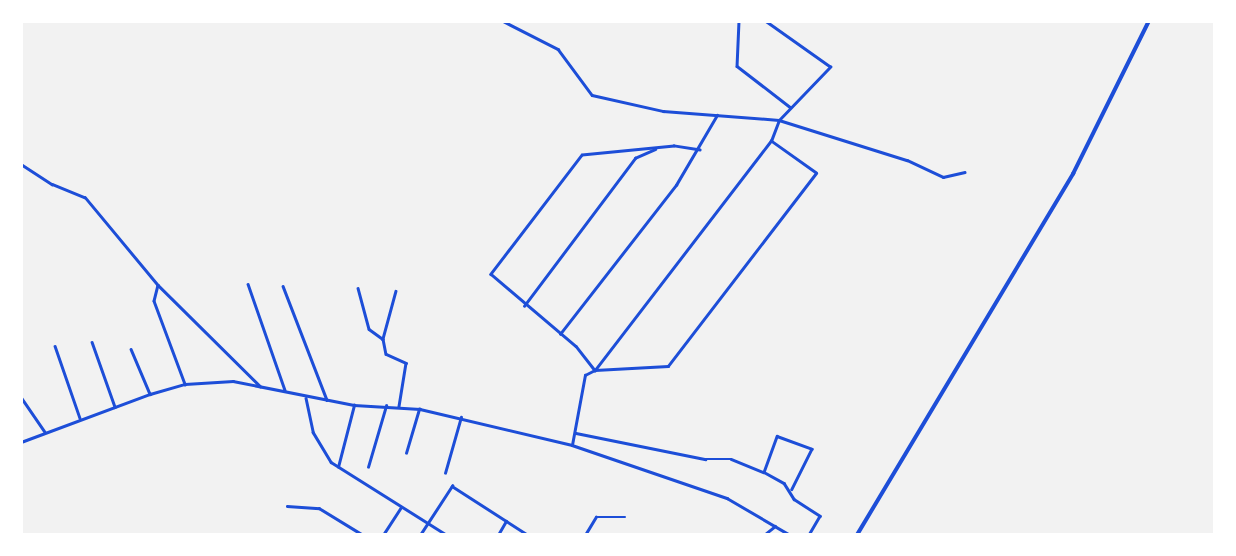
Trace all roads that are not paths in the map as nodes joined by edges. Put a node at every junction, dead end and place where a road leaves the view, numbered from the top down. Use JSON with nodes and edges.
{"nodes":[{"id":1,"x":503,"y":21,"type":"edge"},
{"id":2,"x":739,"y":21,"type":"edge"},
{"id":3,"x":765,"y":21,"type":"edge"},
{"id":4,"x":1149,"y":21,"type":"edge"},
{"id":5,"x":791,"y":108,"type":"junction"},
{"id":6,"x":718,"y":114,"type":"junction"},
{"id":7,"x":779,"y":120,"type":"junction"},
{"id":8,"x":771,"y":141,"type":"junction"},
{"id":9,"x":657,"y":148,"type":"junction"},
{"id":10,"x":700,"y":150,"type":"junction"},
{"id":11,"x":21,"y":164,"type":"edge"},
{"id":12,"x":964,"y":172,"type":"dead end"},
{"id":13,"x":248,"y":284,"type":"dead end"},
{"id":14,"x":158,"y":285,"type":"junction"},
{"id":15,"x":283,"y":286,"type":"dead end"},
{"id":16,"x":358,"y":288,"type":"dead end"},
{"id":17,"x":396,"y":291,"type":"dead end"},
{"id":18,"x":524,"y":306,"type":"junction"},
{"id":19,"x":560,"y":334,"type":"junction"},
{"id":20,"x":383,"y":340,"type":"junction"},
{"id":21,"x":92,"y":342,"type":"dead end"},
{"id":22,"x":55,"y":346,"type":"dead end"},
{"id":23,"x":131,"y":349,"type":"dead end"},
{"id":24,"x":596,"y":370,"type":"junction"},
{"id":25,"x":185,"y":384,"type":"junction"},
{"id":26,"x":260,"y":386,"type":"junction"},
{"id":27,"x":285,"y":390,"type":"junction"},
{"id":28,"x":150,"y":394,"type":"junction"},
{"id":29,"x":21,"y":397,"type":"edge"},
{"id":30,"x":306,"y":398,"type":"junction"},
{"id":31,"x":327,"y":401,"type":"junction"},
{"id":32,"x":354,"y":405,"type":"junction"},
{"id":33,"x":386,"y":405,"type":"junction"},
{"id":34,"x":399,"y":406,"type":"junction"},
{"id":35,"x":115,"y":407,"type":"junction"},
{"id":36,"x":420,"y":409,"type":"junction"},
{"id":37,"x":461,"y":417,"type":"junction"},
{"id":38,"x":80,"y":418,"type":"junction"},
{"id":39,"x":45,"y":432,"type":"junction"},
{"id":40,"x":576,"y":433,"type":"junction"},
{"id":41,"x":21,"y":442,"type":"edge"},
{"id":42,"x":572,"y":445,"type":"junction"},
{"id":43,"x":406,"y":453,"type":"dead end"},
{"id":44,"x":338,"y":467,"type":"junction"},
{"id":45,"x":368,"y":467,"type":"dead end"},
{"id":46,"x":764,"y":472,"type":"junction"},
{"id":47,"x":445,"y":473,"type":"dead end"},
{"id":48,"x":792,"y":489,"type":"junction"},
{"id":49,"x":287,"y":506,"type":"dead end"},
{"id":50,"x":401,"y":507,"type":"junction"},
{"id":51,"x":625,"y":517,"type":"dead end"},
{"id":52,"x":506,"y":521,"type":"junction"},
{"id":53,"x":428,"y":523,"type":"junction"},
{"id":54,"x":775,"y":526,"type":"junction"},
{"id":55,"x":363,"y":535,"type":"edge"},
{"id":56,"x":383,"y":535,"type":"edge"},
{"id":57,"x":420,"y":535,"type":"edge"},
{"id":58,"x":447,"y":535,"type":"edge"},
{"id":59,"x":498,"y":535,"type":"edge"},
{"id":60,"x":528,"y":535,"type":"edge"},
{"id":61,"x":585,"y":535,"type":"edge"},
{"id":62,"x":764,"y":535,"type":"edge"},
{"id":63,"x":790,"y":535,"type":"edge"},
{"id":64,"x":809,"y":535,"type":"edge"},
{"id":65,"x":857,"y":535,"type":"edge"}],
"edges":[{"from":1,"to":6,"type":"street"},
{"from":2,"to":5,"type":"street"},
{"from":3,"to":5,"type":"street"},
{"from":4,"to":65,"type":"main road"},
{"from":5,"to":7,"type":"street"},
{"from":6,"to":7,"type":"street"},
{"from":6,"to":10,"type":"street"},
{"from":7,"to":8,"type":"street"},
{"from":7,"to":12,"type":"street"},
{"from":8,"to":24,"type":"street"},
{"from":8,"to":24,"type":"street"},
{"from":9,"to":10,"type":"street"},
{"from":9,"to":18,"type":"street"},
{"from":9,"to":18,"type":"street"},
{"from":10,"to":19,"type":"street"},
{"from":11,"to":14,"type":"street"},
{"from":13,"to":27,"type":"street"},
{"from":14,"to":25,"type":"street"},
{"from":14,"to":26,"type":"street"},
{"from":15,"to":31,"type":"street"},
{"from":16,"to":20,"type":"street"},
{"from":17,"to":20,"type":"street"},
{"from":18,"to":19,"type":"street"},
{"from":19,"to":24,"type":"street"},
{"from":20,"to":34,"type":"street"},
{"from":21,"to":35,"type":"street"},
{"from":22,"to":38,"type":"street"},
{"from":23,"to":28,"type":"street"},
{"from":24,"to":40,"type":"street"},
{"from":25,"to":26,"type":"street"},
{"from":25,"to":28,"type":"street"},
{"from":26,"to":27,"type":"street"},
{"from":27,"to":30,"type":"street"},
{"from":28,"to":35,"type":"street"},
{"from":29,"to":39,"type":"street"},
{"from":30,"to":31,"type":"street"},
{"from":30,"to":44,"type":"street"},
{"from":31,"to":32,"type":"street"},
{"from":32,"to":33,"type":"street"},
{"from":32,"to":44,"type":"street"},
{"from":33,"to":34,"type":"street"},
{"from":33,"to":45,"type":"street"},
{"from":34,"to":36,"type":"street"},
{"from":35,"to":38,"type":"street"},
{"from":36,"to":37,"type":"street"},
{"from":36,"to":43,"type":"street"},
{"from":37,"to":42,"type":"street"},
{"from":37,"to":47,"type":"street"},
{"from":38,"to":39,"type":"street"},
{"from":39,"to":41,"type":"street"},
{"from":40,"to":42,"type":"street"},
{"from":40,"to":46,"type":"street"},
{"from":42,"to":54,"type":"street"},
{"from":44,"to":50,"type":"street"},
{"from":46,"to":48,"type":"street"},
{"from":46,"to":48,"type":"street"},
{"from":48,"to":64,"type":"street"},
{"from":49,"to":55,"type":"street"},
{"from":50,"to":53,"type":"street"},
{"from":50,"to":56,"type":"street"},
{"from":51,"to":61,"type":"street"},
{"from":52,"to":53,"type":"street"},
{"from":52,"to":59,"type":"street"},
{"from":52,"to":60,"type":"street"},
{"from":53,"to":57,"type":"street"},
{"from":53,"to":58,"type":"street"},
{"from":54,"to":62,"type":"street"},
{"from":54,"to":63,"type":"street"}]}
